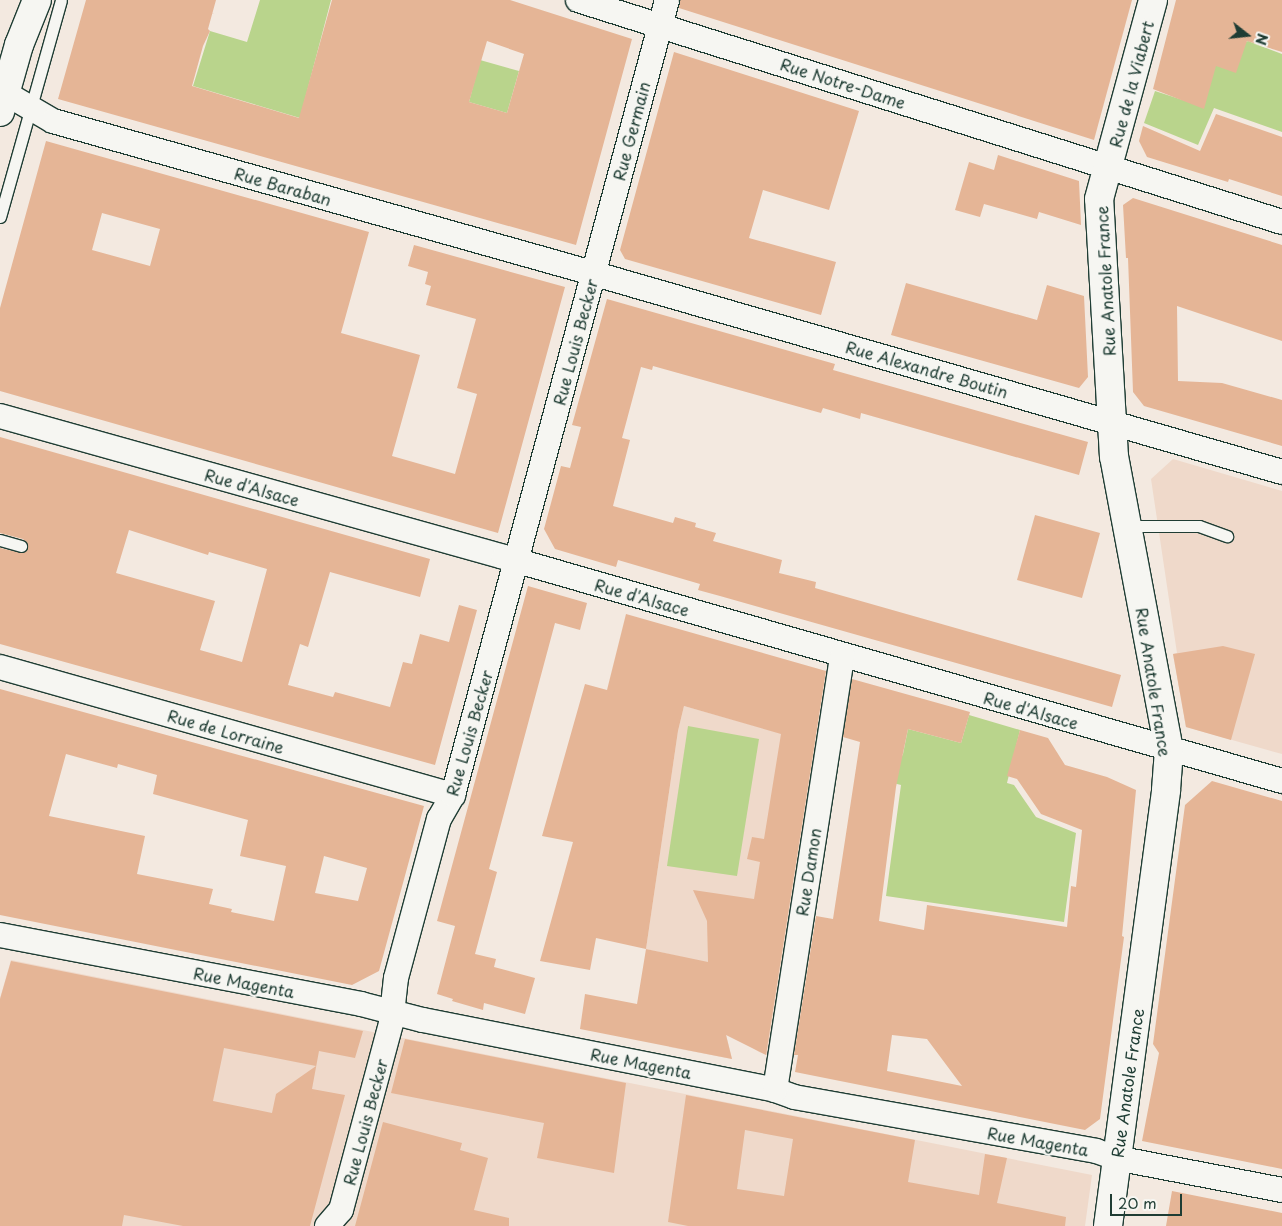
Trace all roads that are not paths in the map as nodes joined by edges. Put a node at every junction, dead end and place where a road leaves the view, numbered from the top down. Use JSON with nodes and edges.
{"nodes":[{"id":1,"x":37,"y":0,"type":"edge"},
{"id":2,"x":61,"y":0,"type":"edge"},
{"id":3,"x":578,"y":0,"type":"edge"},
{"id":4,"x":667,"y":0,"type":"edge"},
{"id":5,"x":1153,"y":0,"type":"edge"},
{"id":6,"x":660,"y":25,"type":"junction"},
{"id":7,"x":2,"y":98,"type":"edge"},
{"id":8,"x":30,"y":107,"type":"junction"},
{"id":9,"x":1107,"y":168,"type":"junction"},
{"id":10,"x":0,"y":217,"type":"edge"},
{"id":11,"x":1282,"y":222,"type":"edge"},
{"id":12,"x":587,"y":268,"type":"junction"},
{"id":13,"x":0,"y":416,"type":"edge"},
{"id":14,"x":1112,"y":422,"type":"junction"},
{"id":15,"x":1282,"y":472,"type":"edge"},
{"id":16,"x":1128,"y":526,"type":"junction"},
{"id":17,"x":1227,"y":536,"type":"dead end"},
{"id":18,"x":0,"y":540,"type":"edge"},
{"id":19,"x":21,"y":546,"type":"dead end"},
{"id":20,"x":516,"y":560,"type":"junction"},
{"id":21,"x":842,"y":655,"type":"junction"},
{"id":22,"x":0,"y":667,"type":"edge"},
{"id":23,"x":1169,"y":750,"type":"junction"},
{"id":24,"x":1282,"y":781,"type":"edge"},
{"id":25,"x":453,"y":795,"type":"junction"},
{"id":26,"x":0,"y":935,"type":"edge"},
{"id":27,"x":392,"y":1012,"type":"junction"},
{"id":28,"x":775,"y":1090,"type":"junction"},
{"id":29,"x":1116,"y":1158,"type":"junction"},
{"id":30,"x":1282,"y":1190,"type":"edge"},
{"id":31,"x":327,"y":1226,"type":"edge"},
{"id":32,"x":1108,"y":1226,"type":"edge"}],
"edges":[{"from":1,"to":7,"type":"street"},
{"from":2,"to":8,"type":"lane"},
{"from":3,"to":6,"type":"street","name":"Rue Notre-Dame"},
{"from":4,"to":6,"type":"street","name":"Rue Germain"},
{"from":5,"to":9,"type":"street","name":"Rue de la Viabert"},
{"from":6,"to":9,"type":"street","name":"Rue Notre-Dame"},
{"from":6,"to":12,"type":"street","name":"Rue Germain"},
{"from":7,"to":8,"type":"street","name":"Rue Baraban"},
{"from":8,"to":10,"type":"lane"},
{"from":8,"to":12,"type":"street","name":"Rue Baraban"},
{"from":9,"to":11,"type":"street","name":"Rue Notre-Dame"},
{"from":9,"to":14,"type":"street","name":"Rue Anatole France"},
{"from":12,"to":14,"type":"street","name":"Rue Alexandre Boutin"},
{"from":12,"to":20,"type":"street","name":"Rue Louis Becker"},
{"from":13,"to":20,"type":"street","name":"Rue d'Alsace"},
{"from":14,"to":15,"type":"street","name":"Rue Alexandre Boutin"},
{"from":14,"to":16,"type":"street","name":"Rue Anatole France"},
{"from":16,"to":17,"type":"lane"},
{"from":16,"to":23,"type":"street","name":"Rue Anatole France"},
{"from":18,"to":19,"type":"lane"},
{"from":20,"to":21,"type":"street","name":"Rue d'Alsace"},
{"from":20,"to":25,"type":"street","name":"Rue Louis Becker"},
{"from":21,"to":23,"type":"street","name":"Rue d'Alsace"},
{"from":21,"to":28,"type":"street","name":"Rue Damon"},
{"from":22,"to":25,"type":"street","name":"Rue de Lorraine"},
{"from":23,"to":24,"type":"street","name":"Rue d'Alsace"},
{"from":23,"to":29,"type":"street","name":"Rue Anatole France"},
{"from":25,"to":27,"type":"street","name":"Rue Louis Becker"},
{"from":26,"to":27,"type":"street","name":"Rue Magenta"},
{"from":27,"to":28,"type":"street","name":"Rue Magenta"},
{"from":27,"to":31,"type":"street","name":"Rue Louis Becker"},
{"from":28,"to":29,"type":"street","name":"Rue Magenta"},
{"from":29,"to":30,"type":"street","name":"Rue Magenta"},
{"from":29,"to":32,"type":"street","name":"Rue Anatole France"}]}
